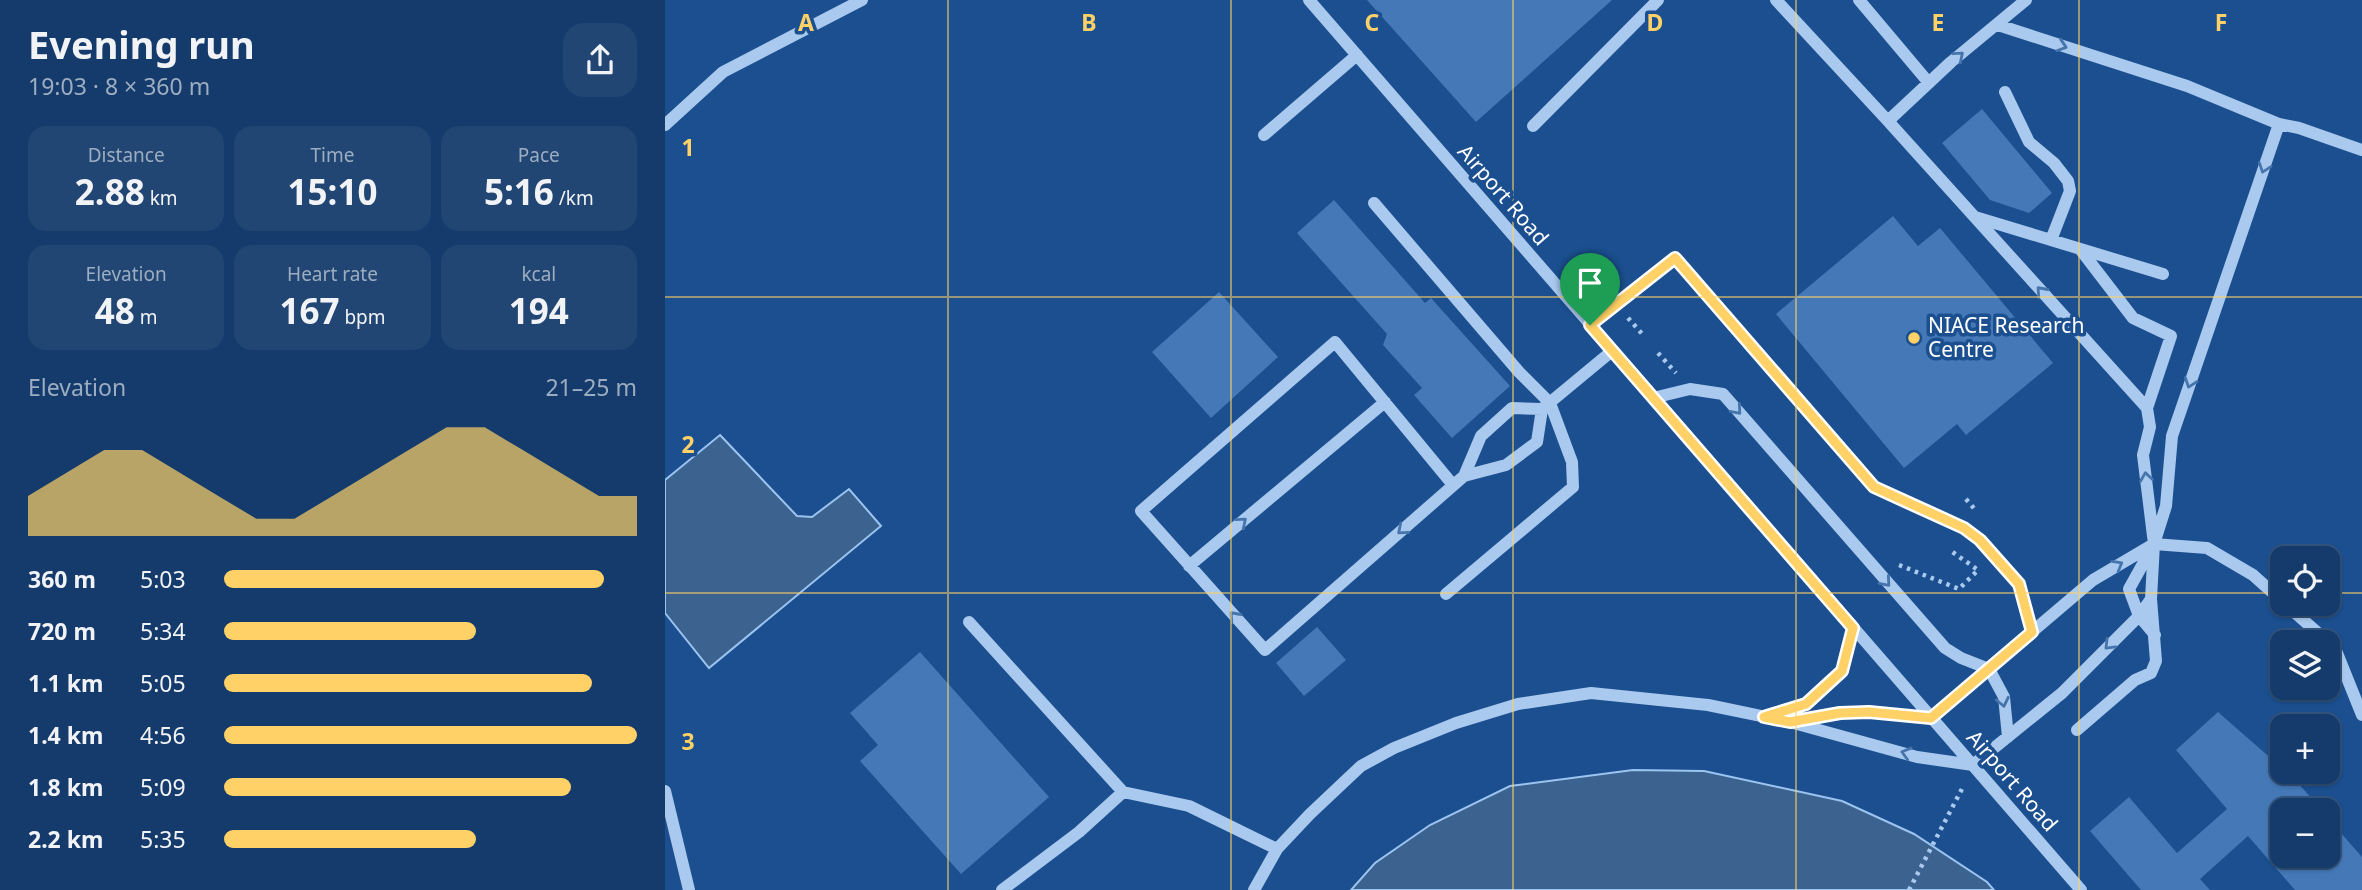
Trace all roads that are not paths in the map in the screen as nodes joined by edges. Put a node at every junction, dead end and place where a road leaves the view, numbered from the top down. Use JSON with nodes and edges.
{"nodes":[{"id":1,"x":862,"y":0,"type":"edge"},
{"id":2,"x":1309,"y":0,"type":"edge"},
{"id":3,"x":1658,"y":0,"type":"edge"},
{"id":4,"x":1776,"y":0,"type":"edge"},
{"id":5,"x":1859,"y":0,"type":"edge"},
{"id":6,"x":2026,"y":0,"type":"edge"},
{"id":7,"x":1997,"y":25,"type":"junction"},
{"id":8,"x":1357,"y":55,"type":"junction"},
{"id":9,"x":1929,"y":83,"type":"junction"},
{"id":10,"x":2005,"y":92,"type":"dead end"},
{"id":11,"x":1888,"y":121,"type":"junction"},
{"id":12,"x":2279,"y":124,"type":"junction"},
{"id":13,"x":665,"y":125,"type":"edge"},
{"id":14,"x":1533,"y":126,"type":"dead end"},
{"id":15,"x":1264,"y":135,"type":"dead end"},
{"id":16,"x":2362,"y":150,"type":"edge"},
{"id":17,"x":1374,"y":203,"type":"dead end"},
{"id":18,"x":1975,"y":217,"type":"junction"},
{"id":19,"x":2052,"y":240,"type":"junction"},
{"id":20,"x":2080,"y":249,"type":"junction"},
{"id":21,"x":2163,"y":274,"type":"dead end"},
{"id":22,"x":1590,"y":325,"type":"junction"},
{"id":23,"x":1612,"y":351,"type":"junction"},
{"id":24,"x":1653,"y":398,"type":"junction"},
{"id":25,"x":1385,"y":402,"type":"junction"},
{"id":26,"x":1546,"y":406,"type":"junction"},
{"id":27,"x":2147,"y":408,"type":"junction"},
{"id":28,"x":1464,"y":476,"type":"junction"},
{"id":29,"x":1453,"y":485,"type":"junction"},
{"id":30,"x":2154,"y":544,"type":"junction"},
{"id":31,"x":1189,"y":566,"type":"junction"},
{"id":32,"x":2270,"y":591,"type":"edge"},
{"id":33,"x":1445,"y":594,"type":"dead end"},
{"id":34,"x":2151,"y":599,"type":"junction"},
{"id":35,"x":2139,"y":616,"type":"junction"},
{"id":36,"x":2298,"y":616,"type":"edge"},
{"id":37,"x":969,"y":622,"type":"dead end"},
{"id":38,"x":1853,"y":628,"type":"junction"},
{"id":39,"x":2032,"y":632,"type":"junction"},
{"id":40,"x":2155,"y":635,"type":"junction"},
{"id":41,"x":1989,"y":668,"type":"junction"},
{"id":42,"x":2362,"y":715,"type":"edge"},
{"id":43,"x":1764,"y":717,"type":"junction"},
{"id":44,"x":1931,"y":718,"type":"junction"},
{"id":45,"x":1790,"y":722,"type":"junction"},
{"id":46,"x":2077,"y":730,"type":"dead end"},
{"id":47,"x":2007,"y":737,"type":"junction"},
{"id":48,"x":1973,"y":765,"type":"junction"},
{"id":49,"x":665,"y":791,"type":"edge"},
{"id":50,"x":1123,"y":792,"type":"junction"},
{"id":51,"x":1277,"y":849,"type":"junction"},
{"id":52,"x":689,"y":890,"type":"edge"},
{"id":53,"x":1002,"y":890,"type":"edge"},
{"id":54,"x":1254,"y":890,"type":"edge"},
{"id":55,"x":2081,"y":890,"type":"edge"}],
"edges":[{"from":1,"to":13,"type":"street"},
{"from":2,"to":8,"type":"street","name":"Airport Road"},
{"from":3,"to":14,"type":"street"},
{"from":4,"to":11,"type":"street"},
{"from":5,"to":9,"type":"street"},
{"from":6,"to":7,"type":"street"},
{"from":9,"to":7,"type":"street","one_way":true},
{"from":7,"to":12,"type":"street","one_way":true},
{"from":8,"to":15,"type":"street"},
{"from":8,"to":22,"type":"street","name":"Airport Road"},
{"from":9,"to":11,"type":"street"},
{"from":10,"to":19,"type":"street"},
{"from":11,"to":18,"type":"street"},
{"from":12,"to":16,"type":"street"},
{"from":12,"to":30,"type":"street","one_way":true},
{"from":17,"to":26,"type":"street"},
{"from":18,"to":19,"type":"street"},
{"from":27,"to":18,"type":"street","one_way":true},
{"from":19,"to":20,"type":"street"},
{"from":20,"to":21,"type":"street"},
{"from":20,"to":27,"type":"street"},
{"from":22,"to":23,"type":"street","name":"Airport Road"},
{"from":22,"to":39,"type":"street"},
{"from":23,"to":24,"type":"street","name":"Airport Road"},
{"from":23,"to":26,"type":"street"},
{"from":24,"to":38,"type":"street","name":"Airport Road"},
{"from":24,"to":41,"type":"street","one_way":true},
{"from":25,"to":29,"type":"street"},
{"from":31,"to":25,"type":"street","one_way":true},
{"from":25,"to":31,"type":"street"},
{"from":26,"to":28,"type":"street"},
{"from":26,"to":28,"type":"street"},
{"from":26,"to":33,"type":"street"},
{"from":30,"to":27,"type":"street","one_way":true},
{"from":28,"to":29,"type":"street"},
{"from":29,"to":31,"type":"street","one_way":true},
{"from":30,"to":32,"type":"street"},
{"from":30,"to":34,"type":"street"},
{"from":30,"to":35,"type":"street"},
{"from":39,"to":30,"type":"street","one_way":true},
{"from":34,"to":35,"type":"street"},
{"from":34,"to":40,"type":"street"},
{"from":35,"to":40,"type":"street"},
{"from":35,"to":47,"type":"street","one_way":true},
{"from":36,"to":42,"type":"street"},
{"from":37,"to":50,"type":"street"},
{"from":38,"to":43,"type":"street"},
{"from":38,"to":44,"type":"street","name":"Airport Road"},
{"from":39,"to":41,"type":"street"},
{"from":40,"to":46,"type":"street"},
{"from":41,"to":44,"type":"street"},
{"from":41,"to":47,"type":"street","one_way":true},
{"from":43,"to":45,"type":"street"},
{"from":43,"to":51,"type":"street"},
{"from":44,"to":45,"type":"street"},
{"from":44,"to":48,"type":"street","name":"Airport Road"},
{"from":48,"to":45,"type":"street","one_way":true},
{"from":47,"to":48,"type":"street"},
{"from":48,"to":55,"type":"street","name":"Airport Road"},
{"from":49,"to":52,"type":"street"},
{"from":50,"to":51,"type":"street"},
{"from":50,"to":53,"type":"street"},
{"from":51,"to":54,"type":"street"}]}
